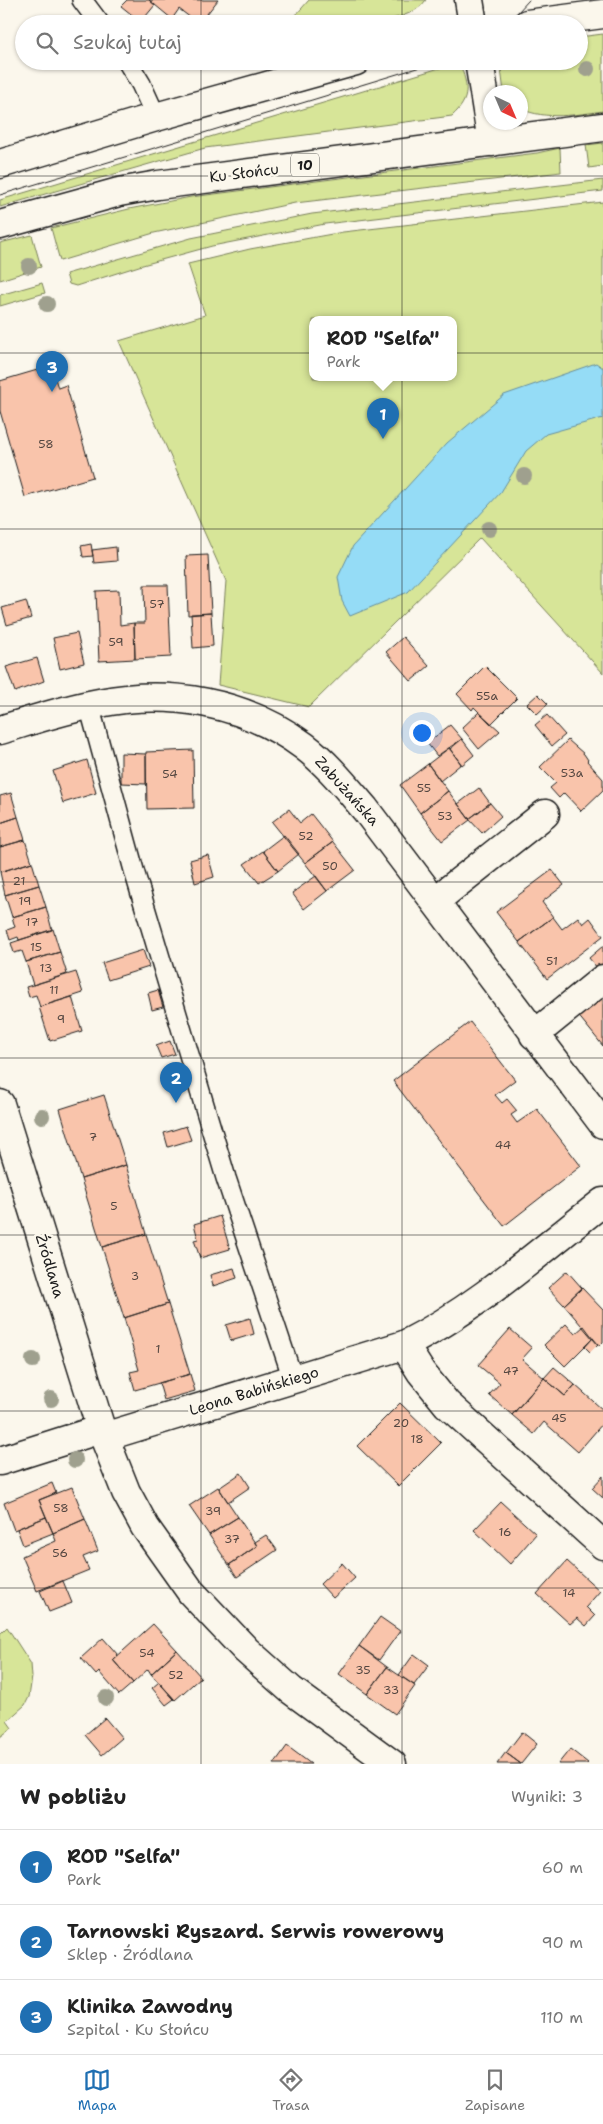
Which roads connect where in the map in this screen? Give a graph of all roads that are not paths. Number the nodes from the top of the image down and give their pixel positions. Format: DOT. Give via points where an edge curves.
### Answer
graph roads {
  1 [pos="82,0"];
  2 [pos="468,0"];
  3 [pos="603,14"];
  4 [pos="93,15"];
  5 [pos="471,15"];
  6 [pos="588,16"];
  7 [pos="132,70"];
  8 [pos="324,70"];
  9 [pos="480,70"];
  10 [pos="156,117"];
  11 [pos="603,127"];
  12 [pos="492,142"];
  13 [pos="0,164"];
  14 [pos="0,225"];
  15 [pos="89,705"];
  16 [pos="0,730"];
  17 [pos="545,814"];
  18 [pos="436,901"];
  19 [pos="603,979"];
  20 [pos="534,1034"];
  21 [pos="0,1104"];
  22 [pos="603,1124"];
  23 [pos="9,1169"];
  24 [pos="603,1202"];
  25 [pos="404,1345"];
  26 [pos="293,1380"];
  27 [pos="102,1433"];
  28 [pos="0,1461"];
  29 [pos="603,1545"];
  30 [pos="392,1764"];
  1 -- 4 [label="lane"];
  2 -- 5 [label="street"];
  3 -- 6 [label="street"];
  7 -- 10 [label="lane"];
  8 -- 10 [label="street"];
  9 -- 12 [label="street"];
  10 -- 13 [label="street"];
  11 -- 12 [label="street, Ku Słońcu / 10"];
  12 -- 14 [label="street, Ku Słońcu / 10" via="158,185 119,192"];
  15 -- 16 [label="street, Zabużańska"];
  15 -- 18 [label="street, Zabużańska" via="148,697 199,700 245,714 280,730 334,772"];
  15 -- 26 [label="lane" via="226,1178"];
  17 -- 18 [label="street"];
  18 -- 20 [label="street, Zabużańska"];
  19 -- 20 [label="street"];
  20 -- 22 [label="street, Zabużańska"];
  21 -- 23 [label="street, Źródlana"];
  23 -- 27 [label="street, Źródlana"];
  24 -- 25 [label="street, Leona Babińskiego" via="485,1294 429,1333"];
  25 -- 26 [label="street, Leona Babińskiego"];
  25 -- 29 [label="street" via="447,1404"];
  26 -- 27 [label="street, Leona Babińskiego"];
  27 -- 28 [label="street, Leona Babińskiego"];
  27 -- 30 [label="street, Źródlana" via="126,1492 146,1527 174,1570 204,1607 276,1678"];
}
